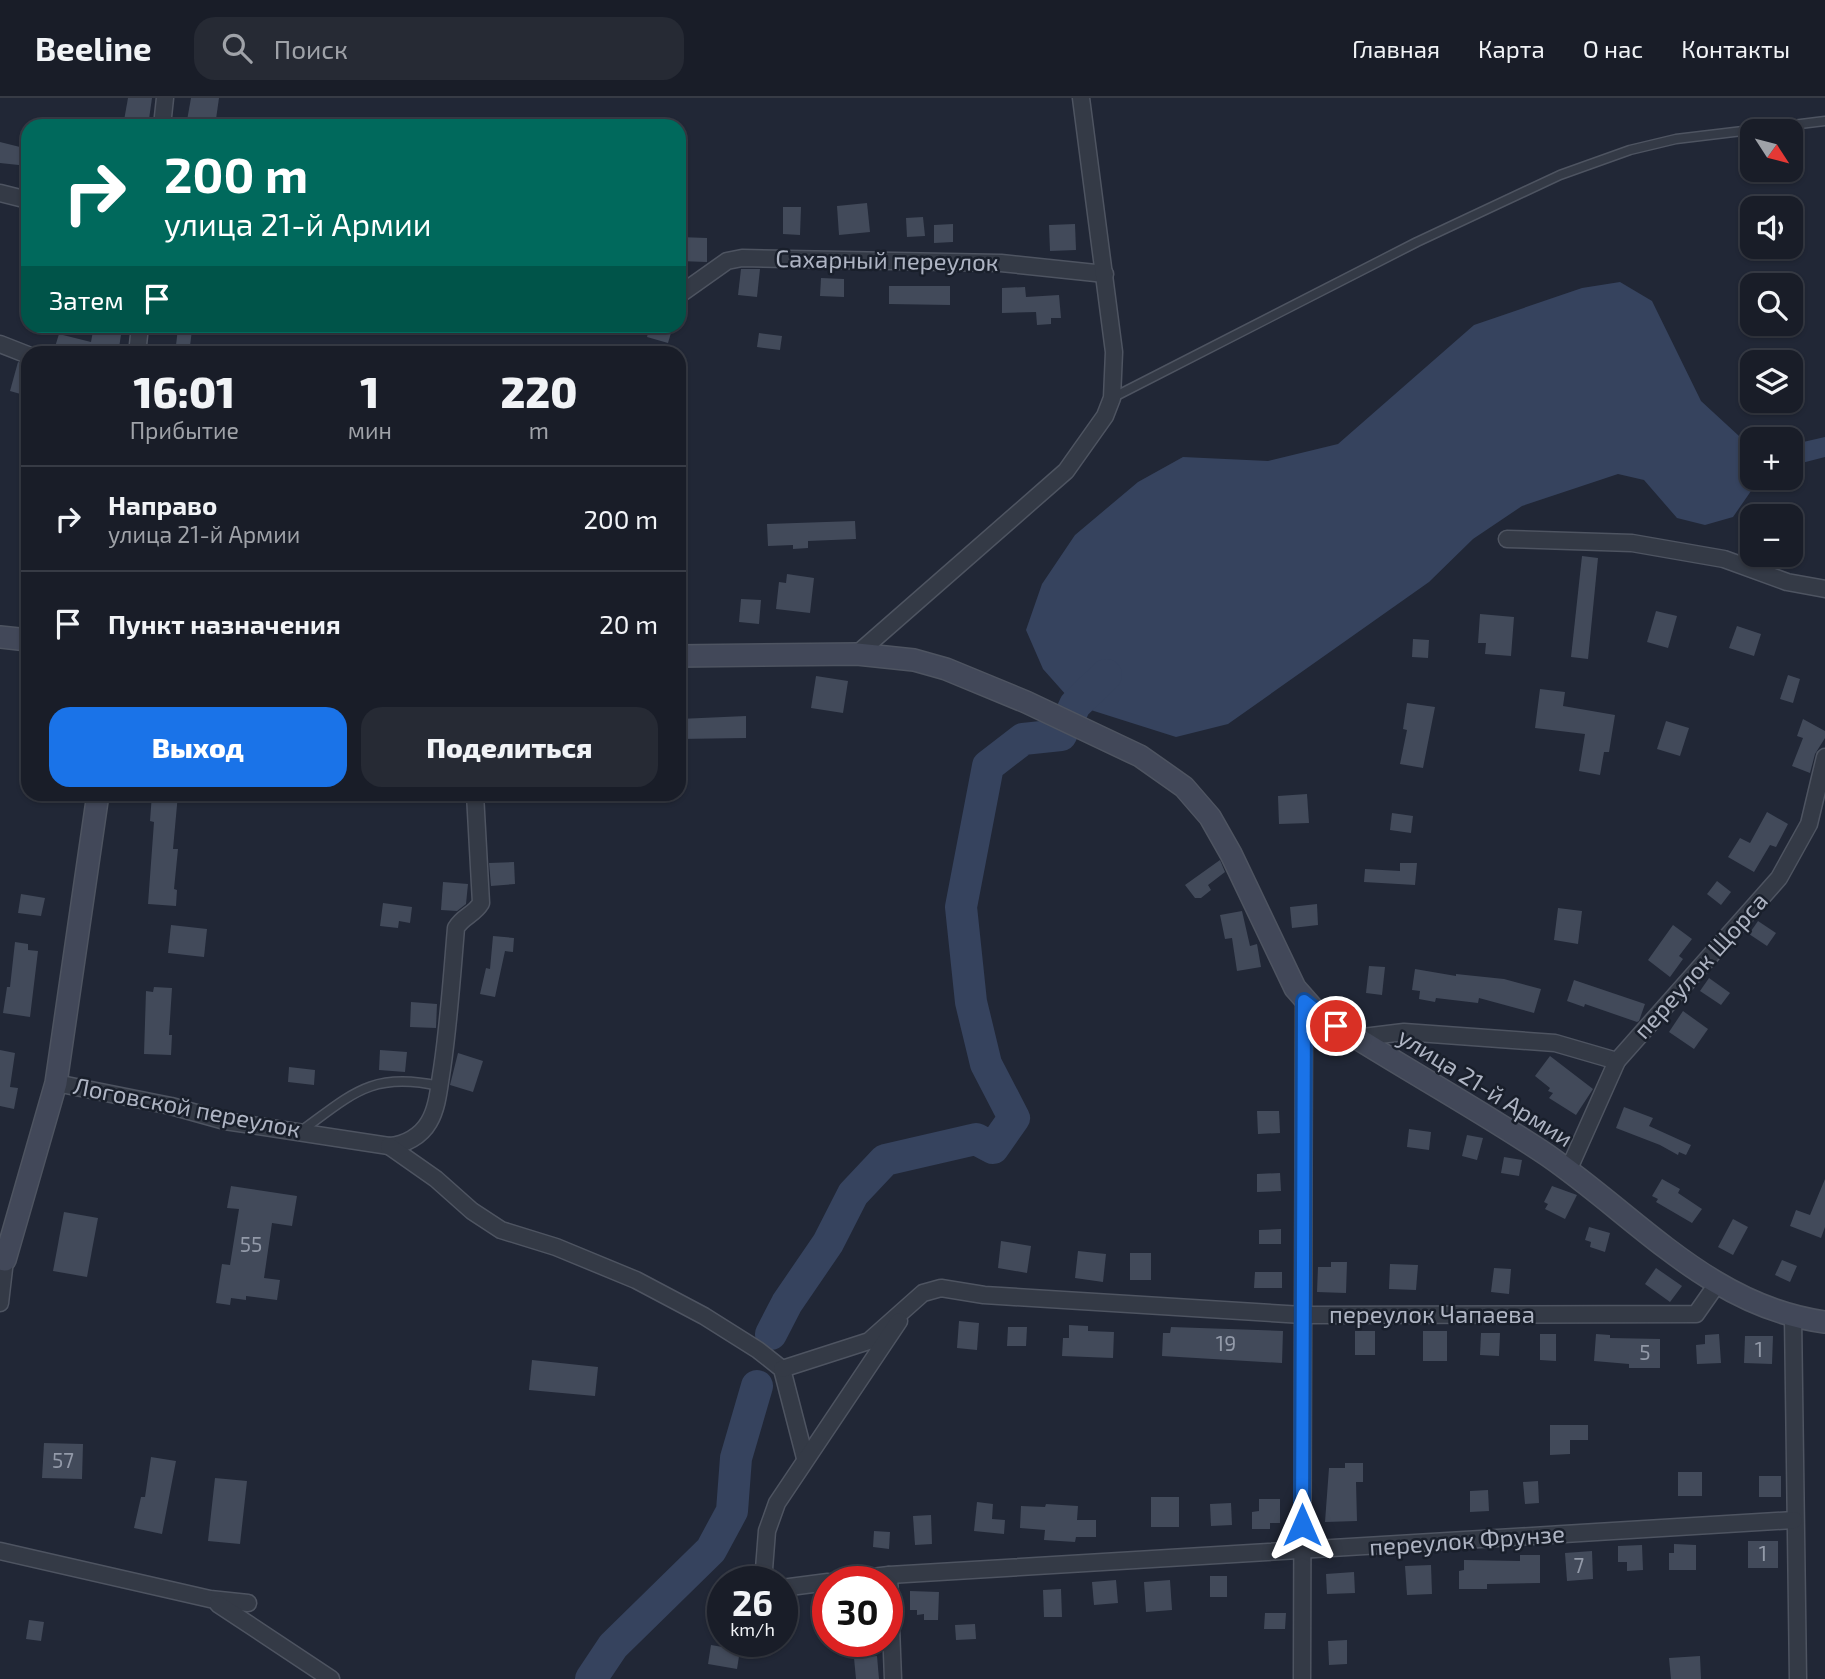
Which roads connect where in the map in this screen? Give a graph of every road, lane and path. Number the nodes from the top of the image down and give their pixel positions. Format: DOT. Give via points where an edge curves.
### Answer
graph roads {
  1 [pos="165,98"];
  2 [pos="1081,98"];
  3 [pos="163,119"];
  4 [pos="1825,121"];
  5 [pos="0,192"];
  6 [pos="21,198"];
  7 [pos="1105,274"];
  8 [pos="686,290"];
  9 [pos="0,344"];
  10 [pos="21,352"];
  11 [pos="1112,398"];
  12 [pos="1507,539"];
  13 [pos="1825,589"];
  14 [pos="0,637"];
  15 [pos="21,639"];
  16 [pos="857,654"];
  17 [pos="686,656"];
  18 [pos="1825,757"];
  19 [pos="97,801"];
  20 [pos="475,801"];
  21 [pos="1304,1001"];
  22 [pos="1355,1038"];
  23 [pos="1617,1061"];
  24 [pos="56,1083"];
  25 [pos="439,1087"];
  26 [pos="301,1131"];
  27 [pos="389,1146"];
  28 [pos="1568,1171"];
  29 [pos="2,1259"];
  30 [pos="1717,1284"];
  31 [pos="0,1303"];
  32 [pos="906,1310"];
  33 [pos="1303,1315"];
  34 [pos="1793,1316"];
  35 [pos="1823,1316"];
  36 [pos="782,1369"];
  37 [pos="805,1458"];
  38 [pos="1794,1520"];
  39 [pos="0,1551"];
  40 [pos="1302,1552"];
  41 [pos="764,1566"];
  42 [pos="903,1574"];
  43 [pos="210,1599"];
  44 [pos="248,1603"];
  45 [pos="892,1657"];
  46 [pos="331,1679"];
  47 [pos="893,1679"];
  48 [pos="1301,1679"];
  49 [pos="1798,1679"];
  1 -- 3 [label="street"];
  2 -- 7 [label="street"];
  4 -- 11 [label="lane" via="1676,139 1560,175 1417,242"];
  5 -- 6 [label="street"];
  7 -- 8 [label="street, Сахарный переулок" via="1001,263 743,258 727,261"];
  7 -- 11 [label="street" via="1114,352"];
  9 -- 10 [label="street"];
  11 -- 16 [label="street" via="1094,435 1066,471"];
  12 -- 13 [label="street" via="1632,543 1724,559 1787,582"];
  14 -- 15 [label="main road"];
  16 -- 17 [label="main road, улица 21-й Армии"];
  16 -- 21 [label="main road, улица 21-й Армии" via="930,663 1026,702 1103,736 1184,787 1210,817"];
  18 -- 23 [label="street, переулок Щорса" via="1809,824 1779,878"];
  19 -- 24 [label="main road"];
  20 -- 25 [label="street" via="481,903 456,928"];
  21 -- 22 [label="main road, улица 21-й Армии"];
  21 -- 33 [label="street"];
  22 -- 23 [label="street" via="1404,1032 1555,1043"];
  22 -- 28 [label="main road, улица 21-й Армии"];
  23 -- 28 [label="street, переулок Щорса"];
  24 -- 26 [label="street, Логовской переулок" via="225,1121"];
  24 -- 29 [label="main road"];
  25 -- 26 [label="lane" via="388,1081 365,1087"];
  25 -- 27 [label="street" via="430,1121 407,1141"];
  26 -- 27 [label="street, Логовской переулок"];
  27 -- 36 [label="street" via="501,1230 636,1280 704,1316"];
  28 -- 30 [label="main road, улица 21-й Армии"];
  29 -- 31 [label="street"];
  30 -- 33 [label="street, переулок Чапаева" via="1696,1314"];
  30 -- 34 [label="main road, улица 21-й Армии"];
  32 -- 33 [label="street, переулок Чапаева" via="923,1293 940,1288 984,1295"];
  32 -- 36 [label="street" via="869,1341"];
  32 -- 37 [label="street"];
  33 -- 40 [label="street"];
  34 -- 35 [label="main road, улица 21-й Армии"];
  34 -- 38 [label="street"];
  36 -- 37 [label="street"];
  37 -- 41 [label="street" via="771,1517"];
  38 -- 40 [label="street, переулок Фрунзе"];
  38 -- 49 [label="street"];
  39 -- 43 [label="street"];
  40 -- 42 [label="street, переулок Фрунзе"];
  40 -- 48 [label="street"];
  43 -- 44 [label="street"];
  43 -- 46 [label="street"];
  45 -- 47 [label="street"];
}
